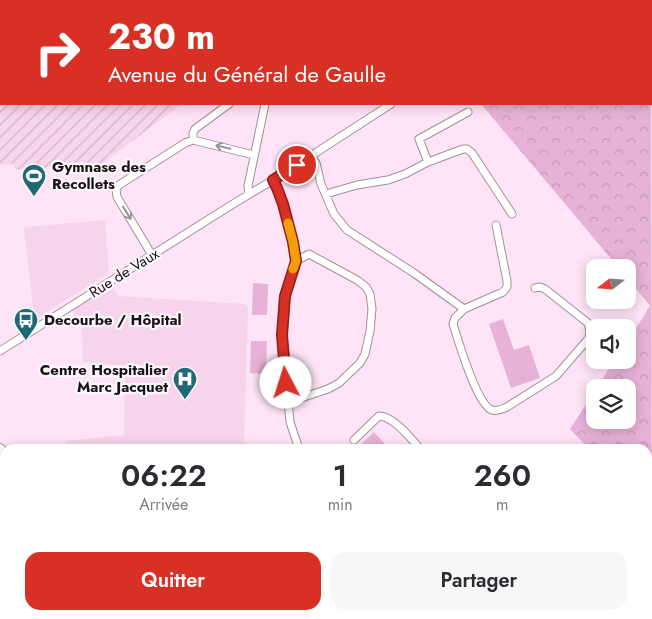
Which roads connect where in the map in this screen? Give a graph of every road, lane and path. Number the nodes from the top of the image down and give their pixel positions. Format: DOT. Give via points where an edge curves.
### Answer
graph roads {
  1 [pos="228,105"];
  2 [pos="265,105"];
  3 [pos="389,105"];
  4 [pos="468,112"];
  5 [pos="193,140"];
  6 [pos="254,155"];
  7 [pos="311,156"];
  8 [pos="428,162"];
  9 [pos="273,180"];
  10 [pos="249,194"];
  11 [pos="326,194"];
  12 [pos="512,214"];
  13 [pos="496,225"];
  14 [pos="152,255"];
  15 [pos="296,261"];
  16 [pos="535,288"];
  17 [pos="464,309"];
  18 [pos="0,351"];
  19 [pos="288,399"];
  20 [pos="354,440"];
  21 [pos="297,444"];
  22 [pos="415,444"];
  1 -- 5 [label="street" via="195,129"];
  2 -- 6 [label="street"];
  3 -- 7 [label="street, Rue de Vaux"];
  4 -- 8 [label="street" via="419,139"];
  6 -- 5 [label="street, one-way"];
  5 -- 14 [label="street, one-way" via="116,189 117,197"];
  6 -- 10 [label="street"];
  7 -- 9 [label="street, Rue de Vaux"];
  7 -- 11 [label="street"];
  8 -- 11 [label="street" via="388,180"];
  8 -- 12 [label="street" via="467,149"];
  9 -- 10 [label="street, Rue de Vaux"];
  9 -- 15 [label="street" via="283,204"];
  10 -- 14 [label="street, Rue de Vaux"];
  11 -- 17 [label="street" via="334,214 347,230"];
  13 -- 17 [label="street" via="507,287 503,292"];
  14 -- 18 [label="street, Rue de Vaux"];
  15 -- 19 [label="street" via="285,296 282,335"];
  15 -- 19 [label="street" via="309,254 357,280 370,294 372,309 365,354 360,363 328,389"];
  16 -- 17 [label="street" via="545,289 588,323 589,338 556,376 498,411 484,404 466,365 453,324"];
  19 -- 21 [label="street" via="290,422"];
  20 -- 22 [label="street" via="379,416 384,416"];
}
